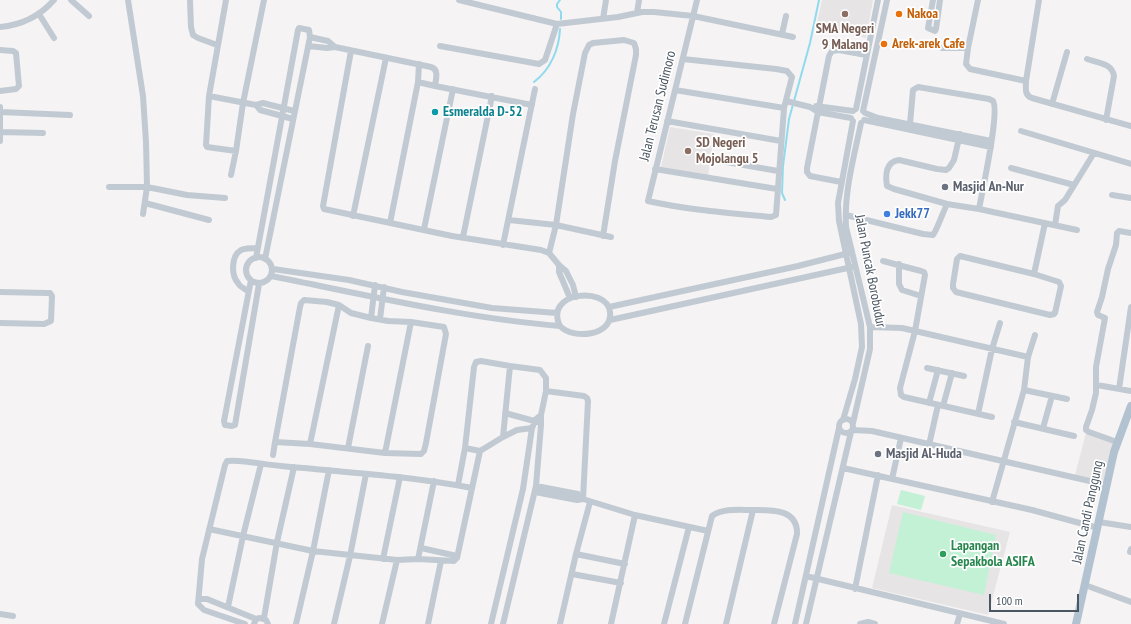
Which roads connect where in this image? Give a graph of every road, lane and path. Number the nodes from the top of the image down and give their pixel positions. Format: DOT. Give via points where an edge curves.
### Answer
graph roads {
  1 [pos="54,0"];
  2 [pos="71,0"];
  3 [pos="128,0"];
  4 [pos="190,0"];
  5 [pos="226,0"];
  6 [pos="256,0"];
  7 [pos="263,0"];
  8 [pos="459,0"];
  9 [pos="606,0"];
  10 [pos="639,0"];
  11 [pos="697,0"];
  12 [pos="878,0"];
  13 [pos="887,0"];
  14 [pos="933,0"];
  15 [pos="940,0"];
  16 [pos="978,0"];
  17 [pos="1039,0"];
  18 [pos="641,12"];
  19 [pos="40,14"];
  20 [pos="89,16"];
  21 [pos="693,16"];
  22 [pos="786,16"];
  23 [pos="603,19"];
  24 [pos="874,23"];
  25 [pos="557,24"];
  26 [pos="882,25"];
  27 [pos="0,27"];
  28 [pos="782,34"];
  29 [pos="310,37"];
  30 [pos="793,37"];
  31 [pos="54,38"];
  32 [pos="217,45"];
  33 [pos="308,46"];
  34 [pos="440,46"];
  35 [pos="335,48"];
  36 [pos="942,48"];
  37 [pos="968,48"];
  38 [pos="0,50"];
  39 [pos="351,51"];
  40 [pos="1067,52"];
  41 [pos="866,55"];
  42 [pos="386,58"];
  43 [pos="683,59"];
  44 [pos="1087,59"];
  45 [pos="419,64"];
  46 [pos="1026,81"];
  47 [pos="418,82"];
  48 [pos="435,86"];
  49 [pos="453,89"];
  50 [pos="535,89"];
  51 [pos="675,90"];
  52 [pos="0,91"];
  53 [pos="209,96"];
  54 [pos="492,96"];
  55 [pos="243,103"];
  56 [pos="786,104"];
  57 [pos="1052,104"];
  58 [pos="256,105"];
  59 [pos="532,105"];
  60 [pos="0,107"];
  61 [pos="283,107"];
  62 [pos="818,109"];
  63 [pos="294,111"];
  64 [pos="859,111"];
  65 [pos="0,112"];
  66 [pos="70,115"];
  67 [pos="281,117"];
  68 [pos="293,119"];
  69 [pos="852,119"];
  70 [pos="1106,120"];
  71 [pos="667,121"];
  72 [pos="863,122"];
  73 [pos="910,124"];
  74 [pos="1131,126"];
  75 [pos="1021,131"];
  76 [pos="0,132"];
  77 [pos="934,132"];
  78 [pos="43,133"];
  79 [pos="960,137"];
  80 [pos="0,141"];
  81 [pos="781,142"];
  82 [pos="991,144"];
  83 [pos="236,151"];
  84 [pos="1094,153"];
  85 [pos="715,160"];
  86 [pos="1131,164"];
  87 [pos="1012,168"];
  88 [pos="655,169"];
  89 [pos="778,171"];
  90 [pos="231,175"];
  91 [pos="841,182"];
  92 [pos="1074,185"];
  93 [pos="109,187"];
  94 [pos="147,188"];
  95 [pos="777,189"];
  96 [pos="1112,195"];
  97 [pos="225,198"];
  98 [pos="1131,198"];
  99 [pos="145,203"];
  100 [pos="947,204"];
  101 [pos="979,209"];
  102 [pos="143,214"];
  103 [pos="353,216"];
  104 [pos="846,216"];
  105 [pos="209,220"];
  106 [pos="508,220"];
  107 [pos="390,223"];
  108 [pos="1044,223"];
  109 [pos="556,225"];
  110 [pos="1055,225"];
  111 [pos="424,229"];
  112 [pos="1077,230"];
  113 [pos="1131,234"];
  114 [pos="603,236"];
  115 [pos="463,237"];
  116 [pos="611,237"];
  117 [pos="503,245"];
  118 [pos="257,248"];
  119 [pos="549,253"];
  120 [pos="849,253"];
  121 [pos="256,258"];
  122 [pos="265,259"];
  123 [pos="883,261"];
  124 [pos="899,264"];
  125 [pos="798,266"];
  126 [pos="852,267"];
  127 [pos="273,269"];
  128 [pos="1034,274"];
  129 [pos="271,276"];
  130 [pos="800,277"];
  131 [pos="251,280"];
  132 [pos="259,284"];
  133 [pos="376,285"];
  134 [pos="384,287"];
  135 [pos="248,291"];
  136 [pos="0,292"];
  137 [pos="921,296"];
  138 [pos="374,297"];
  139 [pos="573,297"];
  140 [pos="383,299"];
  141 [pos="339,305"];
  142 [pos="609,307"];
  143 [pos="1131,307"];
  144 [pos="557,313"];
  145 [pos="371,318"];
  146 [pos="380,319"];
  147 [pos="610,320"];
  148 [pos="411,322"];
  149 [pos="0,323"];
  150 [pos="1000,323"];
  151 [pos="560,326"];
  152 [pos="870,327"];
  153 [pos="915,331"];
  154 [pos="1035,335"];
  155 [pos="368,346"];
  156 [pos="992,349"];
  157 [pos="1028,357"];
  158 [pos="510,366"];
  159 [pos="927,368"];
  160 [pos="938,370"];
  161 [pos="952,373"];
  162 [pos="964,376"];
  163 [pos="856,379"];
  164 [pos="863,381"];
  165 [pos="1097,385"];
  166 [pos="1119,389"];
  167 [pos="1024,390"];
  168 [pos="546,391"];
  169 [pos="1131,392"];
  170 [pos="1052,396"];
  171 [pos="1067,399"];
  172 [pos="929,403"];
  173 [pos="941,405"];
  174 [pos="1131,406"];
  175 [pos="505,412"];
  176 [pos="978,414"];
  177 [pos="992,417"];
  178 [pos="843,420"];
  179 [pos="1014,422"];
  180 [pos="536,424"];
  181 [pos="853,427"];
  182 [pos="839,428"];
  183 [pos="1043,428"];
  184 [pos="1074,436"];
  185 [pos="503,437"];
  186 [pos="901,438"];
  187 [pos="275,442"];
  188 [pos="1117,442"];
  189 [pos="310,444"];
  190 [pos="929,445"];
  191 [pos="348,448"];
  192 [pos="465,448"];
  193 [pos="480,452"];
  194 [pos="385,453"];
  195 [pos="273,455"];
  196 [pos="1004,462"];
  197 [pos="261,464"];
  198 [pos="526,465"];
  199 [pos="294,467"];
  200 [pos="537,467"];
  201 [pos="843,468"];
  202 [pos="329,470"];
  203 [pos="366,474"];
  204 [pos="878,476"];
  205 [pos="400,477"];
  206 [pos="892,479"];
  207 [pos="434,481"];
  208 [pos="458,485"];
  209 [pos="1107,485"];
  210 [pos="472,488"];
  211 [pos="535,489"];
  212 [pos="583,499"];
  213 [pos="590,502"];
  214 [pos="992,502"];
  215 [pos="753,510"];
  216 [pos="635,516"];
  217 [pos="1099,525"];
  218 [pos="689,527"];
  219 [pos="1131,527"];
  220 [pos="209,529"];
  221 [pos="708,531"];
  222 [pos="243,536"];
  223 [pos="511,541"];
  224 [pos="277,542"];
  225 [pos="523,543"];
  226 [pos="421,548"];
  227 [pos="313,551"];
  228 [pos="576,554"];
  229 [pos="350,556"];
  230 [pos="457,556"];
  231 [pos="383,559"];
  232 [pos="418,559"];
  233 [pos="397,560"];
  234 [pos="441,561"];
  235 [pos="625,564"];
  236 [pos="809,565"];
  237 [pos="818,568"];
  238 [pos="572,574"];
  239 [pos="806,576"];
  240 [pos="816,579"];
  241 [pos="621,583"];
  242 [pos="1085,585"];
  243 [pos="855,589"];
  244 [pos="199,599"];
  245 [pos="1131,602"];
  246 [pos="228,607"];
  247 [pos="0,614"];
  248 [pos="960,614"];
  249 [pos="13,616"];
  250 [pos="255,622"];
  251 [pos="269,622"];
  252 [pos="988,622"];
  253 [pos="245,624"];
  254 [pos="296,624"];
  255 [pos="334,624"];
  256 [pos="382,624"];
  257 [pos="428,624"];
  258 [pos="491,624"];
  259 [pos="503,624"];
  260 [pos="560,624"];
  261 [pos="611,624"];
  262 [pos="664,624"];
  263 [pos="685,624"];
  264 [pos="726,624"];
  265 [pos="774,624"];
  266 [pos="795,624"];
  267 [pos="806,624"];
  268 [pos="860,624"];
  269 [pos="875,624"];
  270 [pos="957,624"];
  271 [pos="1004,624"];
  272 [pos="1076,624"];
  1 -- 19 [label="street"];
  2 -- 20 [label="street"];
  3 -- 94 [label="street" via="143,89"];
  4 -- 32 [label="street" via="193,35"];
  5 -- 32 [label="street"];
  6 -- 7 [label="street"];
  7 -- 55 [label="street"];
  8 -- 25 [label="street"];
  9 -- 23 [label="street"];
  10 -- 18 [label="street"];
  11 -- 21 [label="street, Jalan Terusan Sudimoro"];
  12 -- 24 [label="street"];
  13 -- 26 [label="street"];
  14 -- 15 [label="street" via="928,28 935,31"];
  16 -- 37 [label="street"];
  17 -- 46 [label="street"];
  18 -- 21 [label="street"];
  18 -- 23 [label="street"];
  19 -- 27 [label="street" via="27,21"];
  19 -- 31 [label="street"];
  21 -- 28 [label="street"];
  21 -- 43 [label="street, Jalan Terusan Sudimoro"];
  22 -- 28 [label="street"];
  23 -- 25 [label="street"];
  24 -- 26 [label="street"];
  24 -- 41 [label="street"];
  25 -- 34 [label="street" via="545,60 539,64"];
  26 -- 64 [label="street"];
  28 -- 30 [label="street"];
  29 -- 33 [label="street"];
  29 -- 35 [label="street" via="328,41"];
  29 -- 61 [label="street" via="309,30 298,29"];
  32 -- 53 [label="street"];
  33 -- 35 [label="street"];
  33 -- 63 [label="street"];
  35 -- 39 [label="street"];
  36 -- 37 [label="street"];
  37 -- 46 [label="street" via="968,67"];
  38 -- 52 [label="street" via="16,53 19,86 16,90"];
  39 -- 42 [label="street"];
  39 -- 103 [label="street" via="323,206 326,210"];
  40 -- 57 [label="street"];
  41 -- 62 [label="street" via="832,51"];
  41 -- 64 [label="street"];
  42 -- 45 [label="street"];
  42 -- 103 [label="street"];
  43 -- 51 [label="street, Jalan Terusan Sudimoro"];
  43 -- 56 [label="street" via="788,71 792,77"];
  44 -- 70 [label="street" via="1107,65 1114,76"];
  45 -- 47 [label="street"];
  45 -- 48 [label="street" via="434,68"];
  46 -- 57 [label="street" via="1028,95"];
  47 -- 48 [label="street"];
  47 -- 107 [label="street"];
  48 -- 49 [label="street"];
  49 -- 54 [label="street"];
  49 -- 111 [label="street"];
  50 -- 59 [label="street"];
  51 -- 56 [label="street"];
  51 -- 71 [label="street, Jalan Terusan Sudimoro"];
  53 -- 55 [label="street"];
  53 -- 83 [label="street" via="206,147"];
  54 -- 59 [label="street"];
  54 -- 115 [label="street"];
  55 -- 58 [label="street"];
  55 -- 83 [label="street"];
  56 -- 62 [label="street"];
  56 -- 81 [label="street"];
  57 -- 70 [label="street"];
  58 -- 61 [label="street" via="263,103"];
  58 -- 67 [label="street" via="260,110"];
  59 -- 106 [label="street"];
  60 -- 65 [label="street"];
  61 -- 63 [label="street"];
  61 -- 67 [label="street"];
  62 -- 64 [label="street"];
  62 -- 69 [label="street"];
  62 -- 91 [label="street" via="807,172 813,177"];
  63 -- 68 [label="street"];
  64 -- 69 [label="street, Jalan Puncak Borobudur"];
  64 -- 72 [label="street, Jalan Puncak Borobudur"];
  64 -- 73 [label="street" via="878,118"];
  65 -- 66 [label="street"];
  65 -- 76 [label="street"];
  67 -- 68 [label="street"];
  67 -- 118 [label="street"];
  68 -- 122 [label="street"];
  69 -- 72 [label="street" via="857,123"];
  69 -- 91 [label="street, Jalan Puncak Borobudur"];
  70 -- 74 [label="street"];
  71 -- 81 [label="street"];
  71 -- 88 [label="street, Jalan Terusan Sudimoro"];
  72 -- 77 [label="street"];
  72 -- 104 [label="street, Jalan Puncak Borobudur" via="847,190"];
  73 -- 77 [label="street"];
  73 -- 82 [label="street" via="913,90 917,87 989,99 995,108"];
  75 -- 84 [label="street"];
  76 -- 78 [label="street"];
  76 -- 80 [label="street"];
  77 -- 79 [label="street"];
  79 -- 82 [label="street"];
  79 -- 100 [label="street" via="954,160 946,170 899,160 890,163 888,168 887,186"];
  81 -- 89 [label="street"];
  82 -- 101 [label="street"];
  83 -- 90 [label="street"];
  84 -- 86 [label="street"];
  84 -- 92 [label="street"];
  85 -- 89 [label="street"];
  87 -- 92 [label="street"];
  88 -- 95 [label="street"];
  88 -- 95 [label="street, Jalan Terusan Sudimoro" via="648,201 670,206 774,217 777,213"];
  89 -- 95 [label="street"];
  91 -- 120 [label="street, Jalan Puncak Borobudur" via="839,221"];
  92 -- 110 [label="street" via="1058,206"];
  93 -- 94 [label="street"];
  94 -- 97 [label="street"];
  94 -- 99 [label="street"];
  96 -- 98 [label="street"];
  99 -- 102 [label="street"];
  99 -- 105 [label="street"];
  100 -- 101 [label="street"];
  100 -- 104 [label="street" via="933,235"];
  101 -- 108 [label="street"];
  103 -- 107 [label="street"];
  104 -- 120 [label="street, Jalan Puncak Borobudur"];
  106 -- 109 [label="street"];
  106 -- 117 [label="street"];
  107 -- 111 [label="street"];
  108 -- 110 [label="street"];
  108 -- 128 [label="street"];
  109 -- 114 [label="street"];
  109 -- 114 [label="street" via="573,114 587,49 593,43 628,40 634,43 636,55"];
  109 -- 119 [label="street"];
  110 -- 112 [label="street"];
  111 -- 115 [label="street"];
  113 -- 165 [label="street" via="1119,231 1117,233 1116,245 1097,311 1098,315 1106,318 1096,367"];
  114 -- 116 [label="street"];
  115 -- 117 [label="street"];
  117 -- 119 [label="street"];
  118 -- 121 [label="street"];
  118 -- 135 [label="street" via="241,250 234,260 235,278 238,284"];
  119 -- 139 [label="street" via="566,271 573,285"];
  120 -- 125 [label="street"];
  120 -- 126 [label="street, Jalan Puncak Borobudur"];
  121 -- 122 [label="street"];
  121 -- 131 [label="street" via="246,269"];
  122 -- 127 [label="street"];
  123 -- 124 [label="street"];
  124 -- 137 [label="street" via="899,284 902,290"];
  124 -- 137 [label="street" via="924,272"];
  125 -- 130 [label="street"];
  125 -- 142 [label="street"];
  126 -- 130 [label="street"];
  126 -- 152 [label="street, Jalan Puncak Borobudur"];
  126 -- 163 [label="street, Jalan Puncak Borobudur" via="862,324 862,347"];
  127 -- 129 [label="street"];
  127 -- 133 [label="street"];
  128 -- 128 [label="street" via="960,256 957,259 952,284 956,292 1054,314 1061,284 1057,280"];
  129 -- 132 [label="street" via="266,282"];
  129 -- 138 [label="street"];
  130 -- 147 [label="street"];
  131 -- 132 [label="street"];
  131 -- 135 [label="street"];
  132 -- 135 [label="street" via="235,425 225,425"];
  133 -- 134 [label="street"];
  133 -- 138 [label="street"];
  134 -- 140 [label="street"];
  134 -- 144 [label="street" via="492,308"];
  136 -- 149 [label="street" via="50,293 52,296 51,321 44,324"];
  137 -- 153 [label="street"];
  138 -- 140 [label="street"];
  138 -- 145 [label="street"];
  139 -- 142 [label="street" via="593,296"];
  139 -- 144 [label="street" via="562,303"];
  140 -- 146 [label="street"];
  140 -- 151 [label="street" via="492,319"];
  141 -- 145 [label="street" via="351,313"];
  141 -- 187 [label="street" via="306,299 301,303"];
  141 -- 189 [label="street"];
  142 -- 147 [label="street"];
  143 -- 166 [label="street"];
  144 -- 151 [label="street"];
  145 -- 146 [label="street"];
  146 -- 148 [label="street"];
  147 -- 151 [label="street" via="603,328 580,335 571,334"];
  148 -- 194 [label="street"];
  148 -- 194 [label="street" via="442,326 446,331 426,443 421,454"];
  150 -- 156 [label="street"];
  152 -- 153 [label="street"];
  152 -- 164 [label="street, Jalan Puncak Borobudur" via="870,350"];
  153 -- 156 [label="street"];
  153 -- 172 [label="street" via="900,392 904,397"];
  154 -- 157 [label="street"];
  155 -- 191 [label="street"];
  156 -- 157 [label="street"];
  156 -- 176 [label="street"];
  157 -- 167 [label="street"];
  158 -- 168 [label="street" via="540,370 546,378"];
  158 -- 175 [label="street"];
  158 -- 192 [label="street" via="481,360 476,362"];
  159 -- 160 [label="street"];
  160 -- 161 [label="street"];
  160 -- 172 [label="street"];
  161 -- 162 [label="street"];
  161 -- 173 [label="street"];
  163 -- 164 [label="street"];
  163 -- 178 [label="street, Jalan Puncak Borobudur"];
  164 -- 181 [label="street, Jalan Puncak Borobudur"];
  165 -- 166 [label="street"];
  165 -- 188 [label="street" via="1086,429"];
  166 -- 169 [label="street"];
  167 -- 170 [label="street"];
  167 -- 179 [label="street"];
  168 -- 180 [label="street" via="541,415"];
  168 -- 212 [label="street" via="587,398"];
  170 -- 171 [label="street"];
  170 -- 183 [label="street"];
  172 -- 173 [label="street"];
  173 -- 176 [label="street"];
  173 -- 190 [label="street"];
  174 -- 188 [label="main road, Jalan Candi Panggung"];
  175 -- 180 [label="street"];
  175 -- 185 [label="street"];
  176 -- 177 [label="street"];
  178 -- 181 [label="street" via="847,419"];
  178 -- 182 [label="street, Jalan Puncak Borobudur"];
  179 -- 183 [label="street"];
  179 -- 196 [label="street"];
  180 -- 185 [label="street"];
  180 -- 198 [label="street"];
  180 -- 200 [label="street"];
  181 -- 182 [label="street" via="844,433"];
  181 -- 186 [label="street"];
  181 -- 201 [label="street, Jalan Puncak Borobudur"];
  182 -- 236 [label="street"];
  183 -- 184 [label="street"];
  185 -- 193 [label="street"];
  186 -- 190 [label="street"];
  186 -- 206 [label="street"];
  187 -- 189 [label="street"];
  187 -- 195 [label="street"];
  188 -- 209 [label="main road, Jalan Candi Panggung"];
  189 -- 191 [label="street"];
  190 -- 196 [label="street"];
  191 -- 194 [label="street"];
  192 -- 193 [label="street"];
  192 -- 208 [label="street"];
  193 -- 210 [label="street"];
  196 -- 209 [label="street"];
  196 -- 214 [label="street"];
  197 -- 199 [label="street"];
  197 -- 220 [label="street" via="235,460 226,462"];
  197 -- 222 [label="street"];
  198 -- 200 [label="street"];
  198 -- 223 [label="street"];
  199 -- 202 [label="street"];
  199 -- 224 [label="street"];
  200 -- 211 [label="street"];
  201 -- 204 [label="street"];
  201 -- 237 [label="street, Jalan Puncak Borobudur"];
  202 -- 203 [label="street"];
  202 -- 227 [label="street"];
  203 -- 205 [label="street"];
  203 -- 229 [label="street"];
  204 -- 206 [label="street"];
  204 -- 243 [label="street"];
  205 -- 207 [label="street"];
  205 -- 231 [label="street"];
  206 -- 214 [label="street"];
  207 -- 208 [label="street"];
  207 -- 226 [label="street"];
  208 -- 210 [label="street"];
  209 -- 217 [label="main road, Jalan Candi Panggung"];
  210 -- 230 [label="street"];
  211 -- 212 [label="street" via="577,500"];
  211 -- 225 [label="street"];
  212 -- 213 [label="street"];
  213 -- 216 [label="street"];
  213 -- 228 [label="street"];
  214 -- 217 [label="street"];
  215 -- 221 [label="street" via="736,510 714,515"];
  215 -- 264 [label="street"];
  215 -- 265 [label="street" via="783,513 797,528"];
  216 -- 218 [label="street"];
  216 -- 235 [label="street"];
  217 -- 219 [label="street"];
  217 -- 242 [label="main road, Jalan Candi Panggung"];
  218 -- 221 [label="street"];
  218 -- 262 [label="street"];
  220 -- 222 [label="street"];
  220 -- 244 [label="street" via="202,559"];
  221 -- 263 [label="street"];
  222 -- 224 [label="street"];
  222 -- 246 [label="street"];
  223 -- 225 [label="street"];
  223 -- 258 [label="street"];
  224 -- 227 [label="street"];
  224 -- 251 [label="street"];
  225 -- 259 [label="street"];
  226 -- 230 [label="street"];
  226 -- 232 [label="street"];
  227 -- 229 [label="street"];
  227 -- 254 [label="street"];
  228 -- 235 [label="street"];
  228 -- 238 [label="street"];
  229 -- 231 [label="street"];
  229 -- 255 [label="street"];
  230 -- 234 [label="street" via="454,561"];
  231 -- 233 [label="street"];
  232 -- 233 [label="street"];
  232 -- 234 [label="street"];
  233 -- 256 [label="street"];
  234 -- 257 [label="street"];
  235 -- 241 [label="street"];
  236 -- 237 [label="street"];
  236 -- 239 [label="street"];
  237 -- 240 [label="street, Jalan Puncak Borobudur"];
  238 -- 241 [label="street"];
  238 -- 260 [label="street"];
  239 -- 240 [label="street"];
  239 -- 266 [label="street"];
  240 -- 243 [label="street"];
  240 -- 267 [label="street, Jalan Puncak Borobudur"];
  241 -- 261 [label="street"];
  242 -- 245 [label="street"];
  242 -- 272 [label="main road, Jalan Candi Panggung"];
  243 -- 248 [label="street"];
  244 -- 246 [label="street" via="207,599"];
  244 -- 253 [label="street" via="198,604 204,610"];
  246 -- 250 [label="street"];
  247 -- 249 [label="street"];
  248 -- 252 [label="street"];
  248 -- 270 [label="street"];
  250 -- 251 [label="street" via="260,618"];
  252 -- 271 [label="street"];
  268 -- 269 [label="street"];
}
